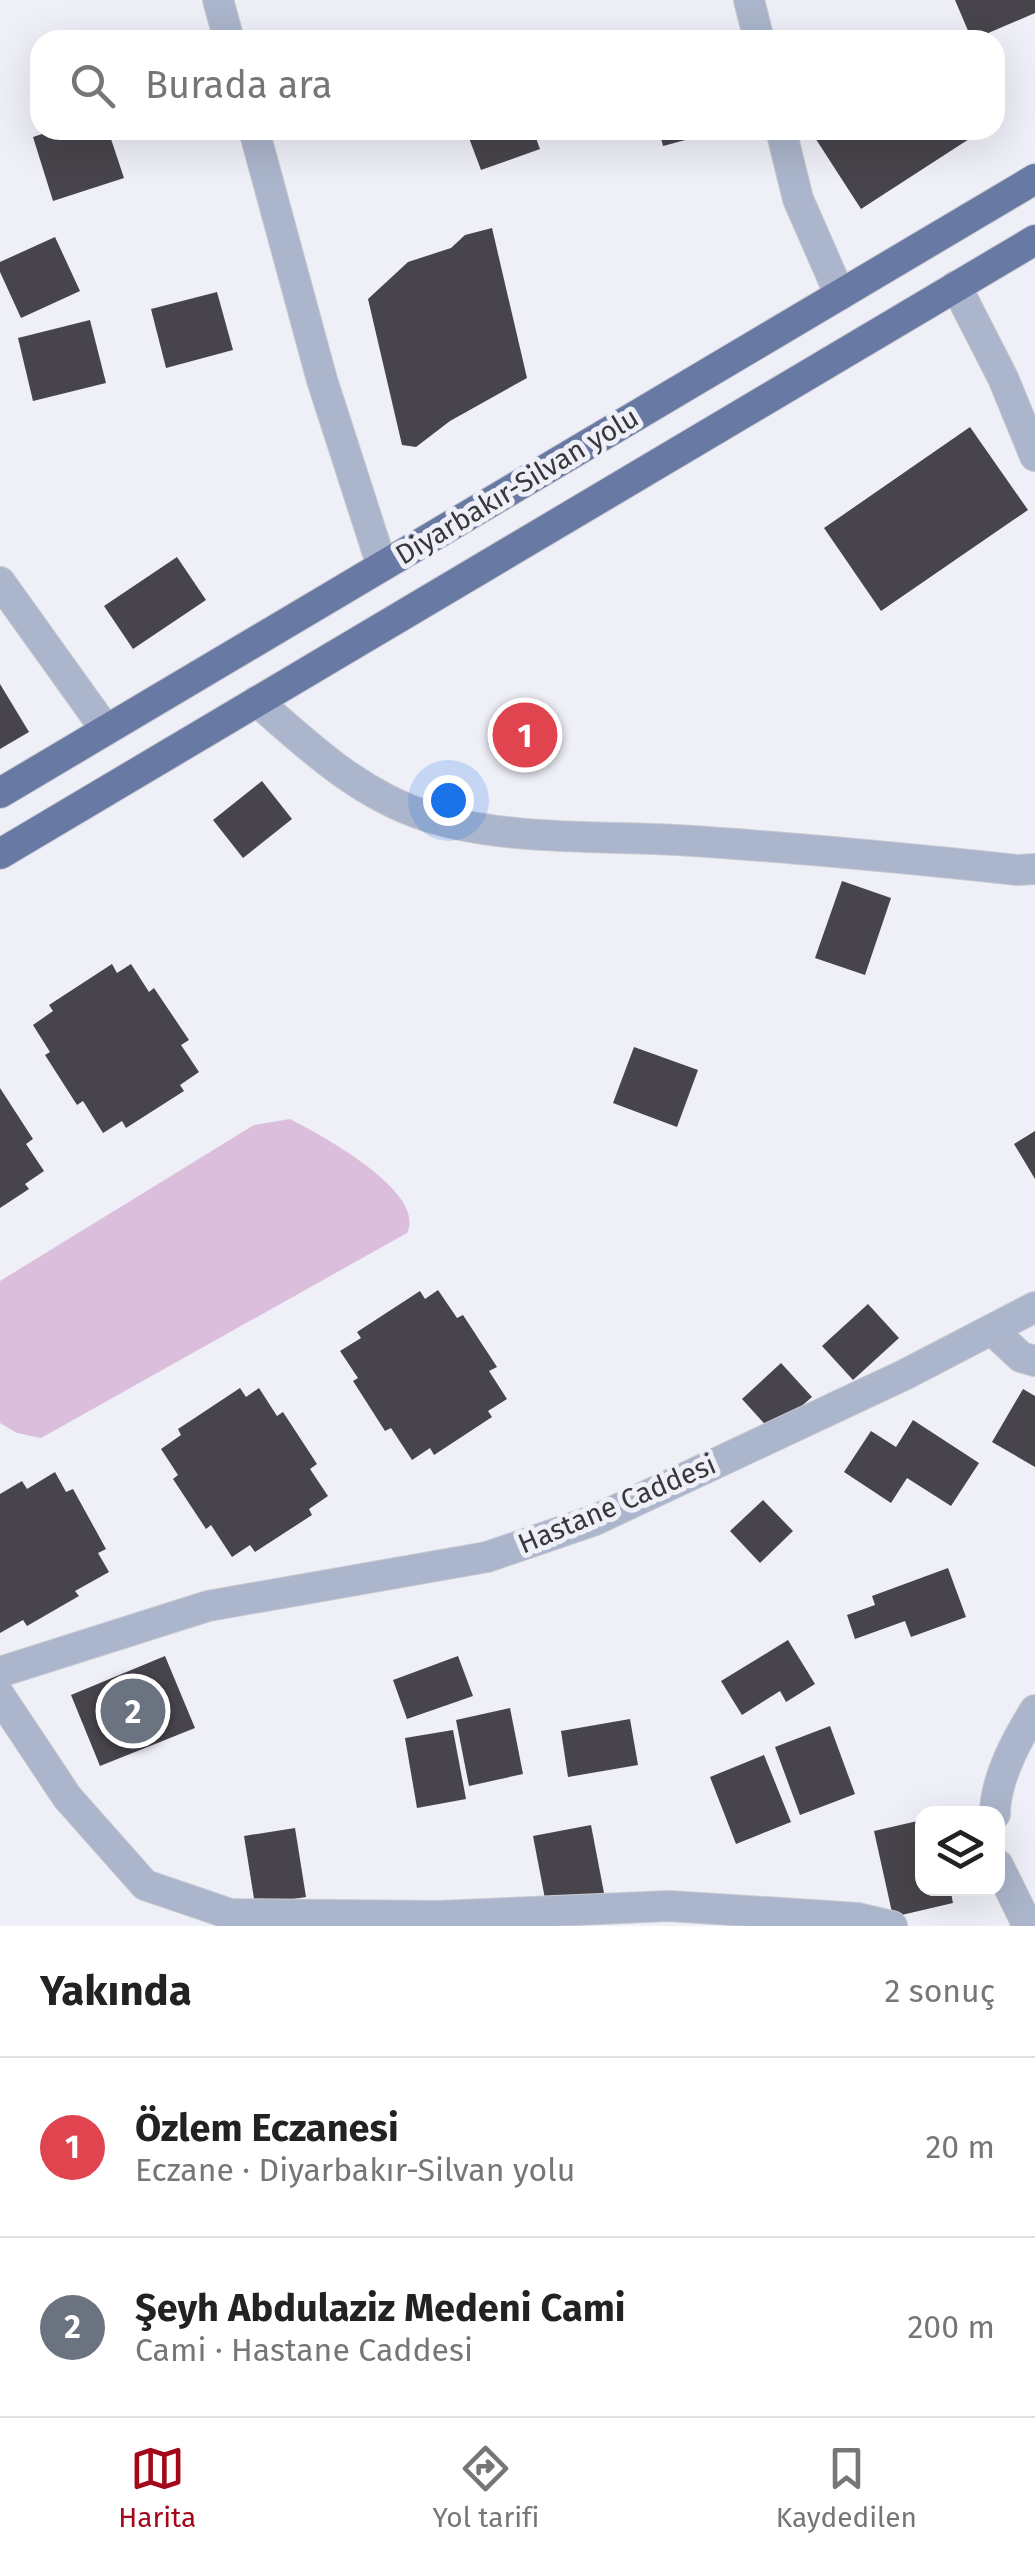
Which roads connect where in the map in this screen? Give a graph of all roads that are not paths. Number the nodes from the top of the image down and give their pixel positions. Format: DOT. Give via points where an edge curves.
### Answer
graph roads {
  1 [pos="218,0"];
  2 [pos="750,0"];
  3 [pos="226,30"];
  4 [pos="757,30"];
  5 [pos="257,140"];
  6 [pos="784,140"];
  7 [pos="1035,179"];
  8 [pos="1035,240"];
  9 [pos="956,286"];
  10 [pos="840,294"];
  11 [pos="1035,456"];
  12 [pos="382,566"];
  13 [pos="0,582"];
  14 [pos="257,702"];
  15 [pos="106,730"];
  16 [pos="0,793"];
  17 [pos="0,854"];
  18 [pos="1035,869"];
  19 [pos="1035,1307"];
  20 [pos="992,1330"];
  21 [pos="1035,1361"];
  22 [pos="0,1672"];
  23 [pos="0,1696"];
  24 [pos="1035,1710"];
  25 [pos="996,1806"];
  26 [pos="1005,1879"];
  27 [pos="892,1926"];
  28 [pos="1028,1926"];
  1 -- 3 [label="street"];
  2 -- 4 [label="street"];
  5 -- 12 [label="street" via="322,380"];
  6 -- 10 [label="street" via="798,199"];
  7 -- 10 [label="highway, Diyarbakır-Silvan yolu"];
  8 -- 9 [label="highway, Diyarbakır-Silvan yolu"];
  9 -- 11 [label="street"];
  9 -- 14 [label="highway, Diyarbakır-Silvan yolu"];
  10 -- 12 [label="highway, Diyarbakır-Silvan yolu"];
  12 -- 15 [label="highway, Diyarbakır-Silvan yolu"];
  13 -- 15 [label="street"];
  14 -- 17 [label="highway, Diyarbakır-Silvan yolu"];
  14 -- 18 [label="street" via="328,764 374,793 426,816 482,829 819,848"];
  15 -- 16 [label="highway, Diyarbakır-Silvan yolu"];
  19 -- 20 [label="street, Hastane Caddesi"];
  20 -- 21 [label="street"];
  20 -- 22 [label="street, Hastane Caddesi" via="595,1520 487,1558 208,1606"];
  23 -- 27 [label="street" via="67,1796 145,1884 230,1914 439,1916 670,1906"];
  24 -- 25 [label="street"];
  26 -- 28 [label="street"];
}
